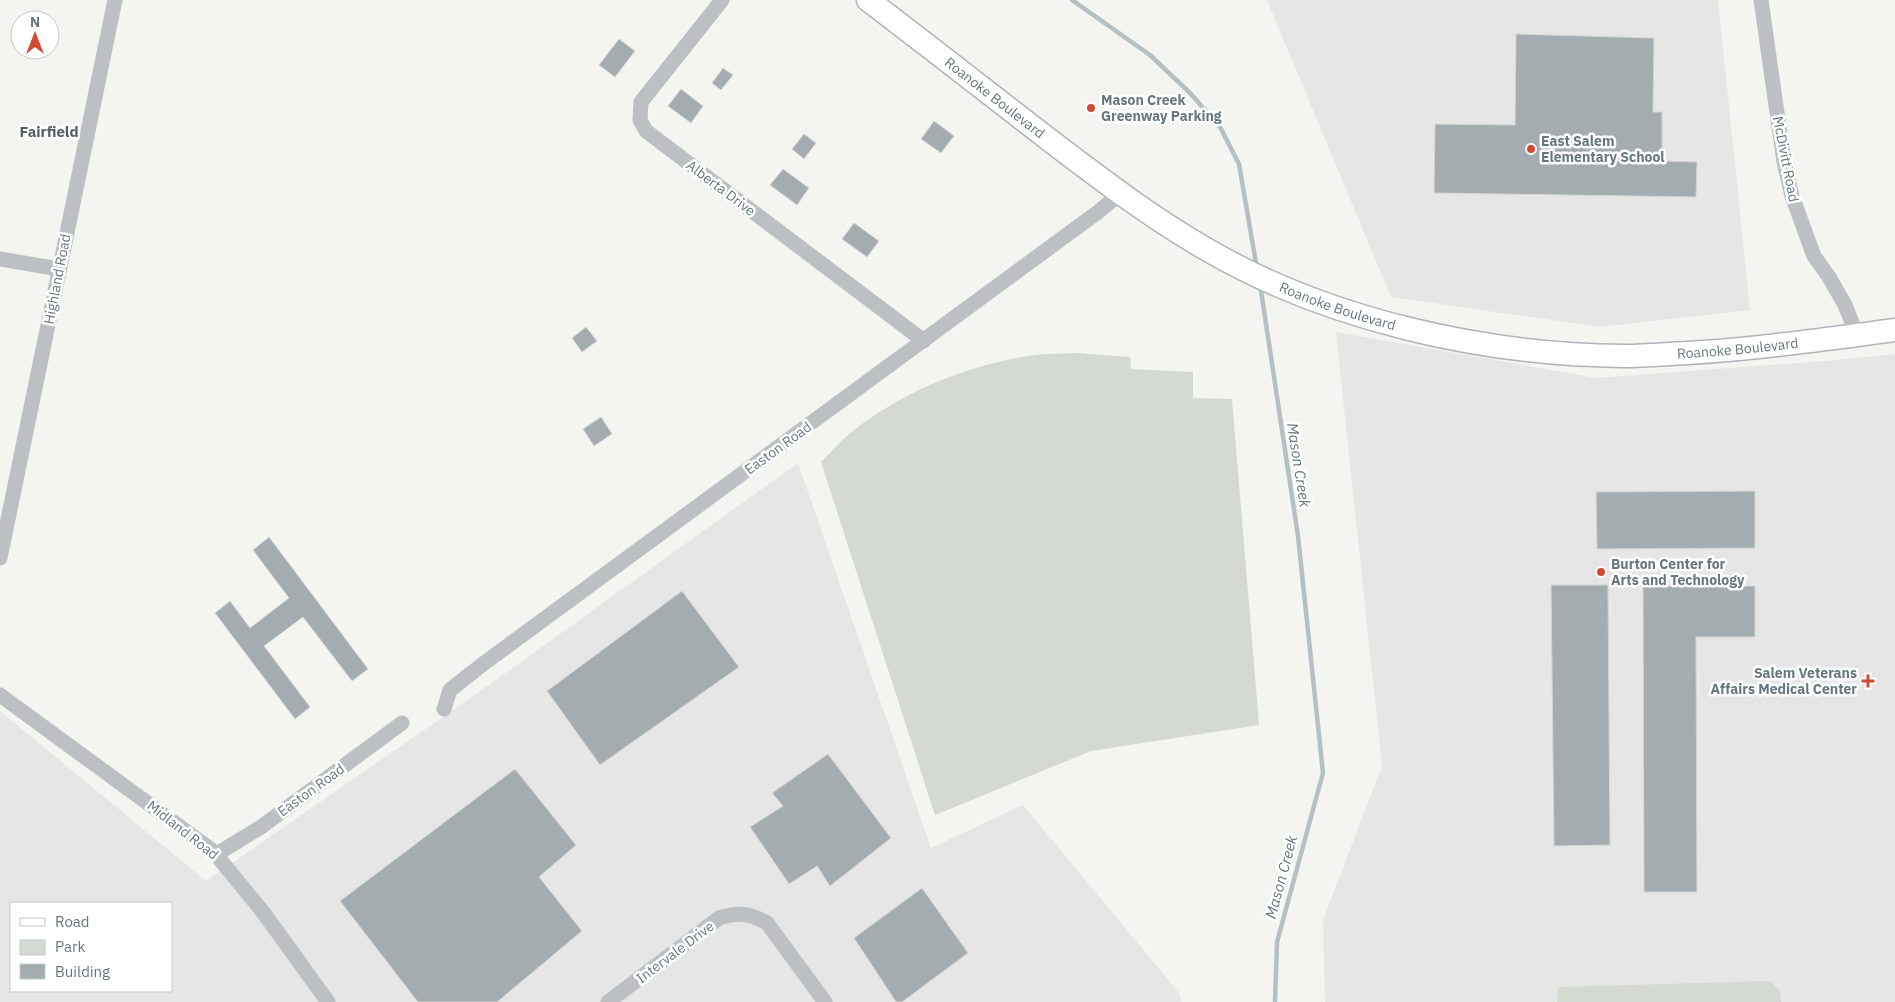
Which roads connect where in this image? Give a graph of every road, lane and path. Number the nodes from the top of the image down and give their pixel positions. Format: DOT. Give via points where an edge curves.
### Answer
graph roads {
  1 [pos="115,0"];
  2 [pos="722,0"];
  3 [pos="868,0"];
  4 [pos="1761,0"];
  5 [pos="1120,193"];
  6 [pos="0,259"];
  7 [pos="58,269"];
  8 [pos="1895,330"];
  9 [pos="1857,335"];
  10 [pos="924,341"];
  11 [pos="0,558"];
  12 [pos="0,694"];
  13 [pos="444,709"];
  14 [pos="402,723"];
  15 [pos="217,854"];
  16 [pos="328,1002"];
  17 [pos="608,1002"];
  18 [pos="825,1002"];
  1 -- 7 [label="street, Highland Road"];
  2 -- 10 [label="street, Alberta Drive" via="641,102 640,120 646,131"];
  3 -- 5 [label="main road, Roanoke Boulevard"];
  4 -- 9 [label="street, McDivitt Road" via="1784,162 1792,196 1814,256 1845,305"];
  5 -- 9 [label="main road, Roanoke Boulevard" via="1171,228 1251,273 1301,295 1356,314 1484,344 1625,356 1727,350"];
  5 -- 10 [label="street, Easton Road"];
  6 -- 7 [label="street"];
  7 -- 11 [label="street, Highland Road"];
  8 -- 9 [label="main road, Roanoke Boulevard"];
  10 -- 13 [label="street, Easton Road" via="476,670 450,690"];
  12 -- 15 [label="street, Midland Road"];
  14 -- 15 [label="street, Easton Road" via="261,827"];
  15 -- 16 [label="street, Midland Road"];
  17 -- 18 [label="street, Intervale Drive" via="720,918 746,914 767,923"];
}
